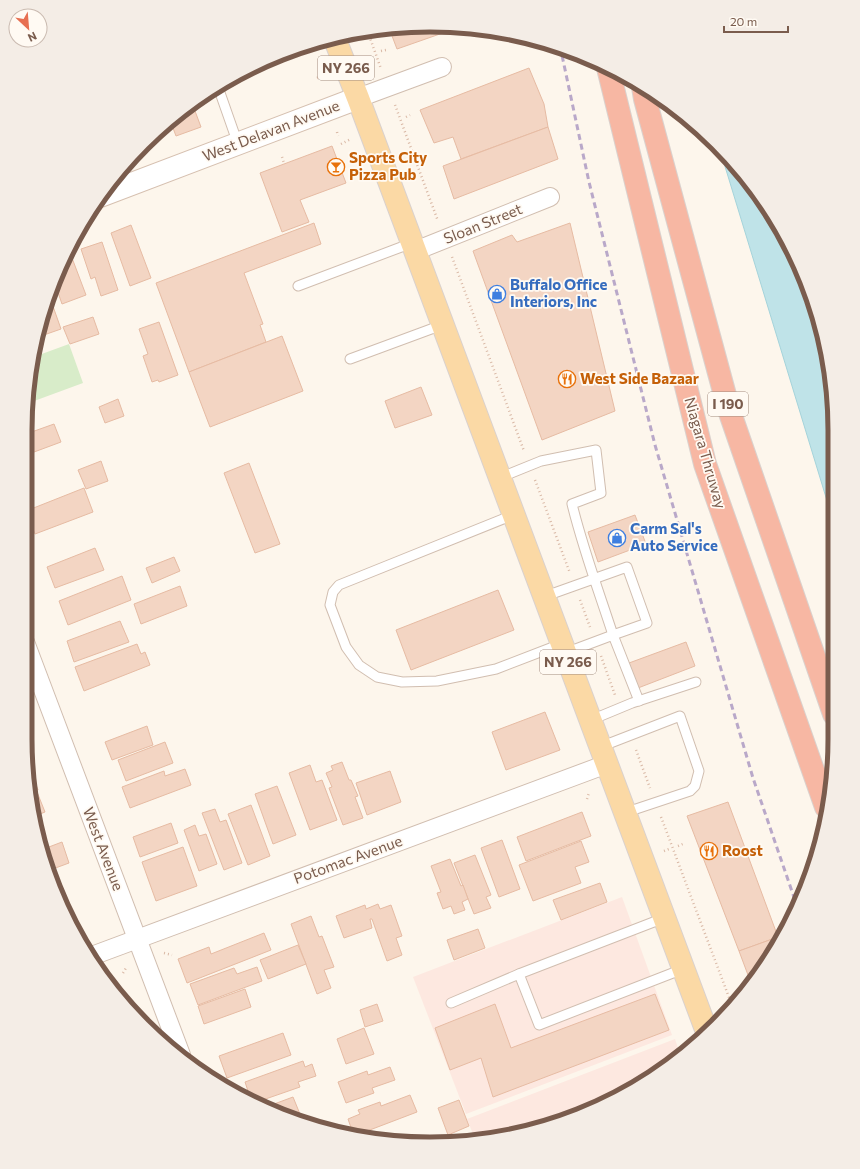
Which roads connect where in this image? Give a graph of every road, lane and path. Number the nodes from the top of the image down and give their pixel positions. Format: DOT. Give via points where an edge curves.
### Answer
graph roads {
  1 [pos="370,37"];
  2 [pos="337,44"];
  3 [pos="386,50"];
  4 [pos="381,52"];
  5 [pos="442,67"];
  6 [pos="382,69"];
  7 [pos="330,73"];
  8 [pos="610,75"];
  9 [pos="317,78"];
  10 [pos="220,92"];
  11 [pos="644,95"];
  12 [pos="358,98"];
  13 [pos="396,108"];
  14 [pos="410,115"];
  15 [pos="406,117"];
  16 [pos="337,132"];
  17 [pos="338,136"];
  18 [pos="352,139"];
  19 [pos="238,144"];
  20 [pos="341,144"];
  21 [pos="282,157"];
  22 [pos="284,163"];
  23 [pos="111,192"];
  24 [pos="550,197"];
  25 [pos="445,239"];
  26 [pos="413,247"];
  27 [pos="298,286"];
  28 [pos="442,325"];
  29 [pos="350,359"];
  30 [pos="530,465"];
  31 [pos="499,478"];
  32 [pos="513,515"];
  33 [pos="595,578"];
  34 [pos="574,585"];
  35 [pos="543,596"];
  36 [pos="613,635"];
  37 [pos="595,642"];
  38 [pos="563,649"];
  39 [pos="32,660"];
  40 [pos="696,682"];
  41 [pos="828,696"];
  42 [pos="639,701"];
  43 [pos="620,709"];
  44 [pos="589,720"];
  45 [pos="631,736"];
  46 [pos="603,756"];
  47 [pos="589,793"];
  48 [pos="587,799"];
  49 [pos="823,800"];
  50 [pos="656,802"];
  51 [pos="624,813"];
  52 [pos="684,843"];
  53 [pos="678,846"];
  54 [pos="669,849"];
  55 [pos="664,851"];
  56 [pos="664,918"];
  57 [pos="137,938"];
  58 [pos="162,953"];
  59 [pos="95,954"];
  60 [pos="172,955"];
  61 [pos="127,965"];
  62 [pos="683,969"];
  63 [pos="123,973"];
  64 [pos="519,974"];
  65 [pos="730,1000"];
  66 [pos="451,1003"];
  67 [pos="704,1027"];
  68 [pos="178,1046"];
  1 -- 6 [label="path"];
  2 -- 12 [label="main road, NY 266"];
  3 -- 4 [label="path"];
  5 -- 12 [label="street, West Delavan Avenue"];
  7 -- 9 [label="path"];
  8 -- 49 [label="highway, Niagara Thruway / I 190" via="705,464"];
  10 -- 19 [label="lane"];
  11 -- 41 [label="highway, I 190" via="730,410"];
  12 -- 19 [label="street, West Delavan Avenue"];
  12 -- 26 [label="main road, NY 266"];
  13 -- 25 [label="path"];
  14 -- 15 [label="path"];
  16 -- 17 [label="path"];
  18 -- 20 [label="path"];
  19 -- 23 [label="street, West Delavan Avenue"];
  21 -- 22 [label="path"];
  24 -- 25 [label="street, Sloan Street"];
  25 -- 26 [label="street, Sloan Street"];
  25 -- 30 [label="path"];
  26 -- 27 [label="lane"];
  26 -- 28 [label="main road, NY 266"];
  28 -- 29 [label="lane"];
  28 -- 31 [label="main road, NY 266"];
  30 -- 31 [label="lane"];
  30 -- 33 [label="lane" via="596,450 601,493 572,504"];
  30 -- 34 [label="path"];
  31 -- 32 [label="main road, NY 266"];
  32 -- 35 [label="main road, NY 266"];
  32 -- 38 [label="lane" via="339,585 333,592 330,605 346,647 359,665 377,677 402,682 437,681 496,669"];
  33 -- 34 [label="lane"];
  33 -- 36 [label="lane"];
  33 -- 36 [label="lane" via="627,566 647,623"];
  34 -- 35 [label="lane"];
  34 -- 37 [label="path"];
  35 -- 38 [label="main road, NY 266"];
  36 -- 37 [label="lane"];
  36 -- 42 [label="lane"];
  37 -- 38 [label="lane"];
  37 -- 43 [label="path"];
  38 -- 44 [label="main road, NY 266"];
  39 -- 57 [label="street, West Avenue"];
  40 -- 42 [label="lane"];
  42 -- 43 [label="lane"];
  43 -- 44 [label="lane"];
  44 -- 46 [label="main road, NY 266"];
  45 -- 46 [label="lane"];
  45 -- 50 [label="path"];
  45 -- 50 [label="lane" via="680,716 700,771 695,786 690,791"];
  46 -- 51 [label="main road, NY 266"];
  46 -- 57 [label="street, Potomac Avenue"];
  47 -- 48 [label="path"];
  50 -- 51 [label="lane"];
  50 -- 65 [label="path"];
  51 -- 56 [label="main road, NY 266"];
  52 -- 53 [label="path"];
  54 -- 55 [label="path"];
  56 -- 62 [label="main road, NY 266"];
  56 -- 64 [label="lane"];
  57 -- 59 [label="street, Potomac Avenue"];
  57 -- 68 [label="street, West Avenue"];
  58 -- 60 [label="path"];
  61 -- 63 [label="path"];
  62 -- 64 [label="lane" via="539,1025"];
  62 -- 67 [label="main road, NY 266"];
  64 -- 66 [label="lane"];
}
